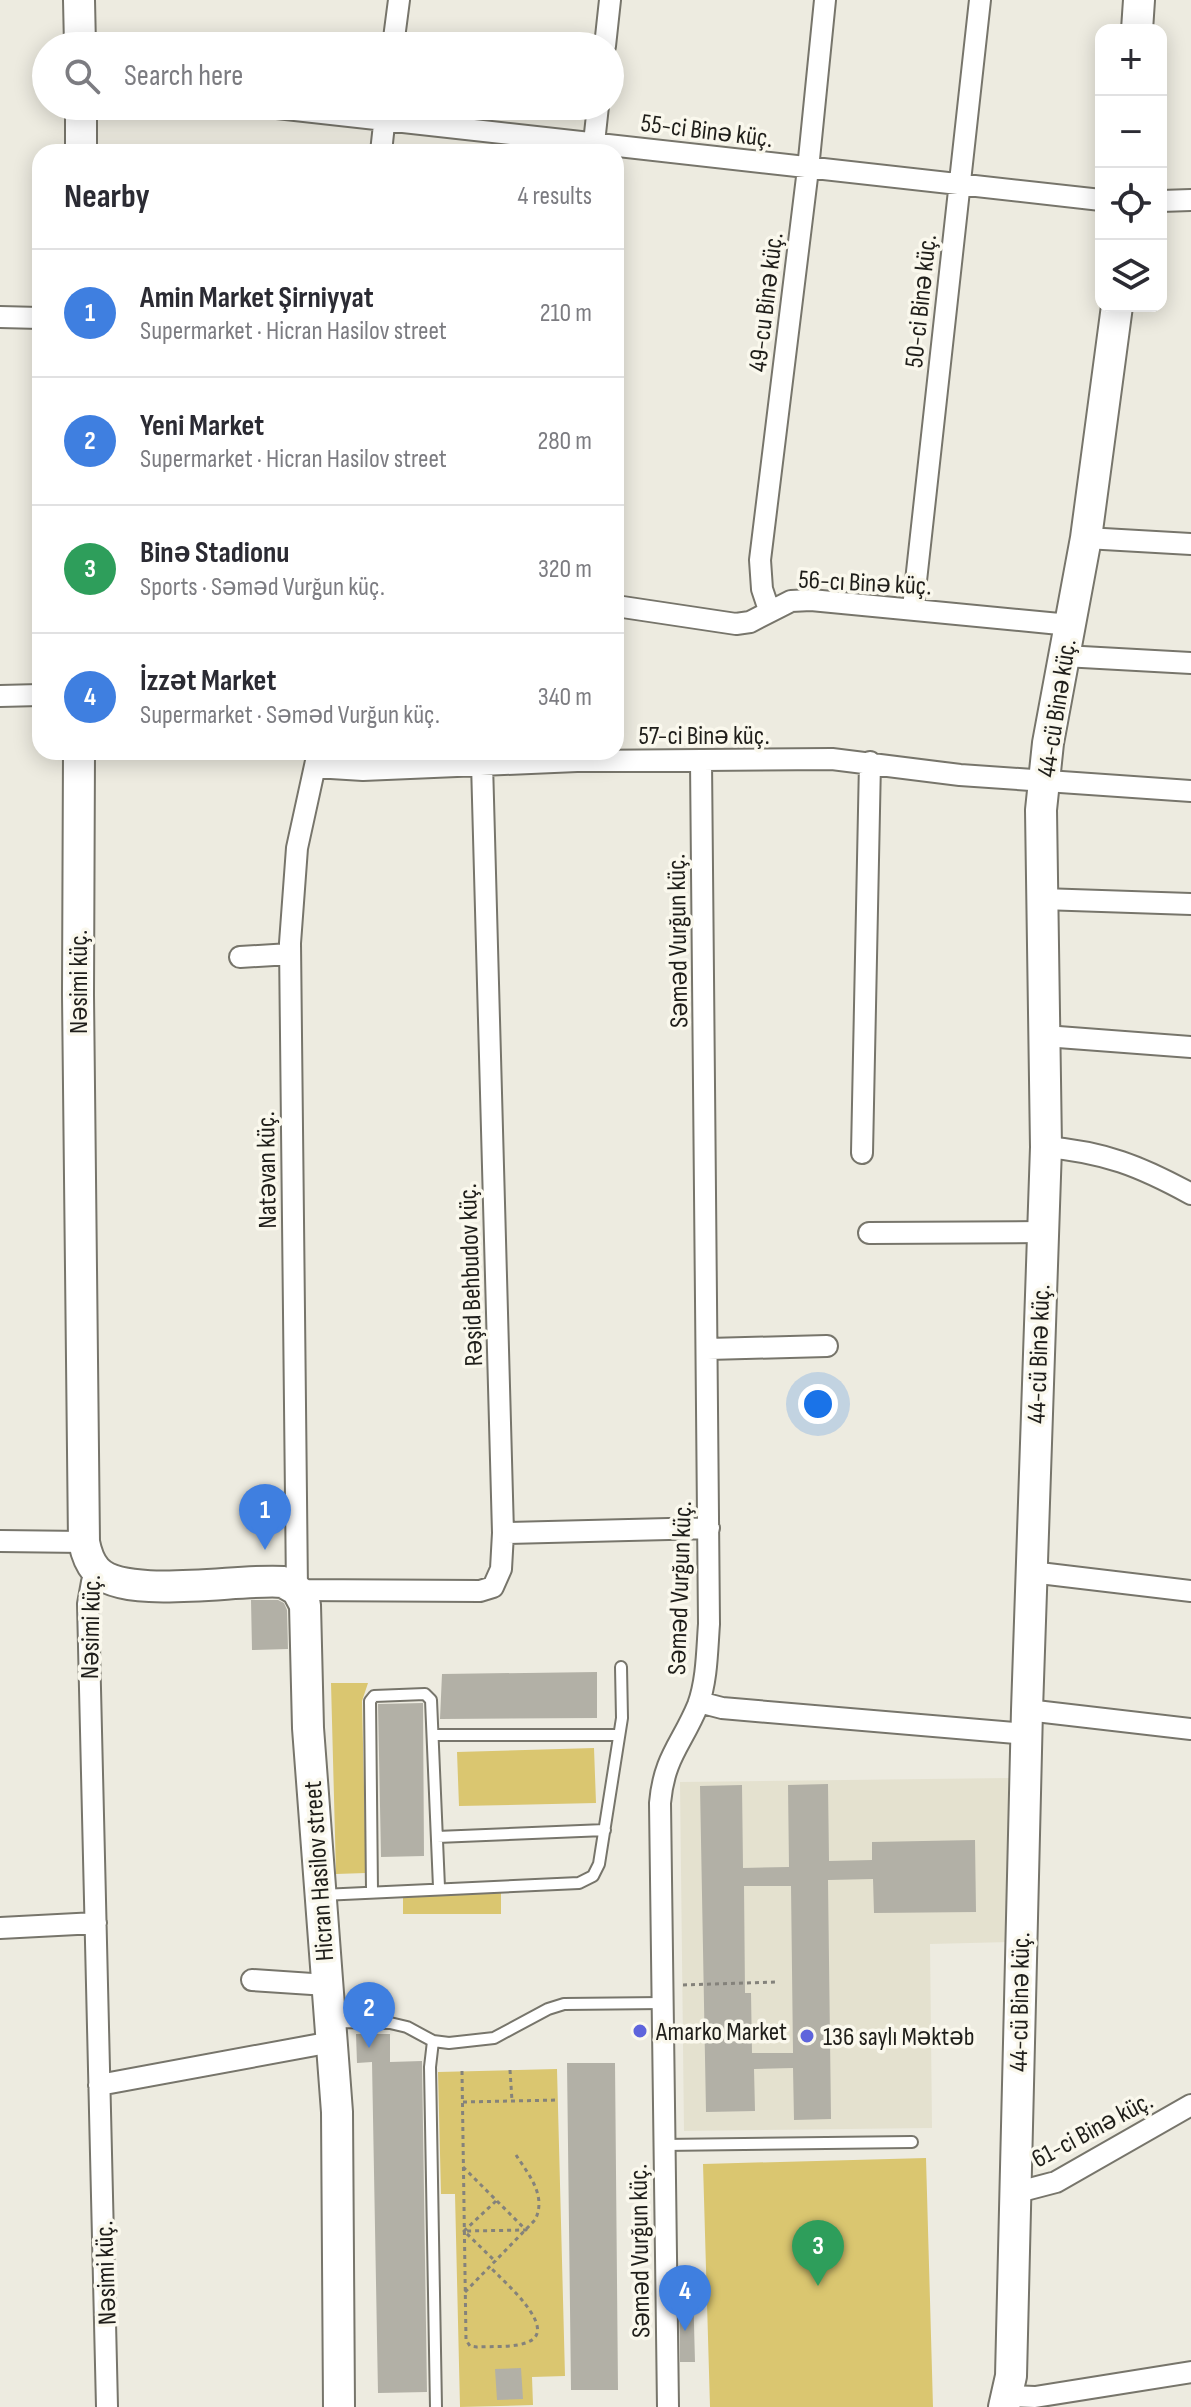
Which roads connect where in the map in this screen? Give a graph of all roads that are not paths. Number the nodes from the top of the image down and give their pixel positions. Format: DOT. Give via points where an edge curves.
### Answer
graph roads {
  1 [pos="79,0"];
  2 [pos="399,0"];
  3 [pos="610,0"];
  4 [pos="825,0"];
  5 [pos="980,0"];
  6 [pos="1139,0"];
  7 [pos="1137,24"];
  8 [pos="80,32"];
  9 [pos="395,32"];
  10 [pos="607,32"];
  11 [pos="81,120"];
  12 [pos="384,120"];
  13 [pos="428,120"];
  14 [pos="596,120"];
  15 [pos="81,144"];
  16 [pos="382,144"];
  17 [pos="575,144"];
  18 [pos="593,144"];
  19 [pos="624,150"];
  20 [pos="808,169"];
  21 [pos="959,186"];
  22 [pos="1095,199"];
  23 [pos="1191,200"];
  24 [pos="1167,201"];
  25 [pos="1116,312"];
  26 [pos="0,317"];
  27 [pos="32,318"];
  28 [pos="1086,538"];
  29 [pos="1191,544"];
  30 [pos="624,607"];
  31 [pos="913,608"];
  32 [pos="769,610"];
  33 [pos="1070,625"];
  34 [pos="1064,656"];
  35 [pos="1191,663"];
  36 [pos="32,695"];
  37 [pos="0,696"];
  38 [pos="79,760"];
  39 [pos="317,760"];
  40 [pos="701,761"];
  41 [pos="870,762"];
  42 [pos="482,763"];
  43 [pos="1043,781"];
  44 [pos="1191,791"];
  45 [pos="1042,899"];
  46 [pos="1191,904"];
  47 [pos="290,954"];
  48 [pos="240,957"];
  49 [pos="1045,1036"];
  50 [pos="1191,1047"];
  51 [pos="1046,1147"];
  52 [pos="862,1153"];
  53 [pos="1191,1194"];
  54 [pos="1042,1232"];
  55 [pos="869,1233"];
  56 [pos="827,1346"];
  57 [pos="708,1349"];
  58 [pos="709,1528"];
  59 [pos="503,1533"];
  60 [pos="0,1541"];
  61 [pos="84,1542"];
  62 [pos="97,1572"];
  63 [pos="1031,1572"];
  64 [pos="297,1590"];
  65 [pos="1191,1591"];
  66 [pos="621,1667"];
  67 [pos="699,1702"];
  68 [pos="1026,1722"];
  69 [pos="1191,1729"];
  70 [pos="433,1735"];
  71 [pos="619,1735"];
  72 [pos="605,1830"];
  73 [pos="437,1837"];
  74 [pos="439,1887"];
  75 [pos="372,1890"];
  76 [pos="320,1895"];
  77 [pos="96,1923"];
  78 [pos="0,1928"];
  79 [pos="252,1980"];
  80 [pos="327,1985"];
  81 [pos="662,1994"];
  82 [pos="331,2032"];
  83 [pos="433,2041"];
  84 [pos="99,2085"];
  85 [pos="1191,2105"];
  86 [pos="912,2142"];
  87 [pos="663,2145"];
  88 [pos="1014,2193"];
  89 [pos="1191,2372"];
  90 [pos="1006,2402"];
  91 [pos="107,2407"];
  92 [pos="339,2407"];
  93 [pos="436,2407"];
  94 [pos="668,2407"];
  1 -- 8 [label="street"];
  2 -- 9 [label="street"];
  3 -- 10 [label="street"];
  4 -- 20 [label="street, 49-cu Binə küç."];
  5 -- 21 [label="street, 50-ci Binə küç."];
  6 -- 7 [label="street"];
  11 -- 15 [label="street"];
  12 -- 16 [label="street"];
  13 -- 17 [label="street, 55-ci Binə küç."];
  14 -- 18 [label="street"];
  19 -- 20 [label="street, 55-ci Binə küç."];
  20 -- 21 [label="street, 55-ci Binə küç."];
  20 -- 32 [label="street, 49-cu Binə küç." via="760,560"];
  21 -- 22 [label="street, 55-ci Binə küç."];
  21 -- 31 [label="street, 50-ci Binə küç."];
  23 -- 24 [label="street"];
  25 -- 28 [label="street, 44-cü Binə küç."];
  26 -- 27 [label="street"];
  28 -- 29 [label="street"];
  28 -- 33 [label="street, 44-cü Binə küç."];
  30 -- 32 [label="street, 56-cı Binə küç." via="736,624"];
  31 -- 32 [label="street, 56-cı Binə küç." via="811,600"];
  31 -- 33 [label="street, 56-cı Binə küç."];
  33 -- 34 [label="street, 44-cü Binə küç."];
  34 -- 35 [label="street"];
  34 -- 43 [label="street, 44-cü Binə küç."];
  36 -- 37 [label="street"];
  38 -- 61 [label="street, Nəsimi küç."];
  39 -- 42 [label="street, 57-ci Binə küç." via="363,770"];
  39 -- 47 [label="street, Natəvan küç." via="297,848"];
  40 -- 41 [label="street, 57-ci Binə küç."];
  40 -- 42 [label="street, 57-ci Binə küç."];
  40 -- 57 [label="street, Səməd Vurğun küç."];
  41 -- 43 [label="street, 57-ci Binə küç."];
  41 -- 52 [label="street"];
  42 -- 59 [label="street, Rəşid Behbudov küç."];
  43 -- 44 [label="street, 57-ci Binə küç."];
  43 -- 45 [label="street, 44-cü Binə küç."];
  45 -- 46 [label="street"];
  45 -- 49 [label="street, 44-cü Binə küç."];
  47 -- 48 [label="street"];
  47 -- 64 [label="street, Natəvan küç."];
  49 -- 50 [label="street"];
  49 -- 51 [label="street, 44-cü Binə küç."];
  51 -- 53 [label="street" via="1098,1153"];
  51 -- 54 [label="street, 44-cü Binə küç."];
  54 -- 55 [label="street"];
  54 -- 63 [label="street, 44-cü Binə küç."];
  56 -- 57 [label="street"];
  57 -- 58 [label="street, Səməd Vurğun küç."];
  58 -- 59 [label="street"];
  58 -- 67 [label="street, Səməd Vurğun küç." via="707,1659"];
  59 -- 64 [label="street, Rəşid Behbudov küç." via="501,1569 493,1587 480,1591"];
  60 -- 61 [label="street"];
  61 -- 62 [label="street, Nəsimi küç."];
  62 -- 64 [label="street" via="140,1585 275,1581"];
  62 -- 77 [label="street, Nəsimi küç." via="88,1604"];
  63 -- 65 [label="street"];
  63 -- 68 [label="street, 44-cü Binə küç."];
  64 -- 76 [label="street, Hicran Hasilov street" via="306,1615"];
  66 -- 71 [label="lane"];
  67 -- 68 [label="street" via="722,1708"];
  67 -- 81 [label="street, Səməd Vurğun küç." via="662,1780"];
  68 -- 69 [label="street"];
  68 -- 88 [label="street, 44-cü Binə küç."];
  70 -- 71 [label="lane"];
  70 -- 73 [label="lane"];
  70 -- 75 [label="lane" via="431,1700 425,1694 374,1696 370,1701"];
  71 -- 72 [label="lane"];
  72 -- 73 [label="lane"];
  72 -- 74 [label="lane" via="599,1864 593,1876 579,1883"];
  73 -- 74 [label="lane"];
  74 -- 75 [label="lane"];
  75 -- 76 [label="lane"];
  76 -- 80 [label="street, Hicran Hasilov street"];
  77 -- 78 [label="street"];
  77 -- 84 [label="street, Nəsimi küç."];
  79 -- 80 [label="street"];
  80 -- 82 [label="street, Hicran Hasilov street"];
  81 -- 83 [label="lane" via="564,2004 494,2038"];
  81 -- 87 [label="street, Səməd Vurğun küç."];
  82 -- 83 [label="lane" via="390,2023"];
  82 -- 84 [label="street"];
  82 -- 92 [label="street, Hicran Hasilov street" via="337,2112"];
  83 -- 93 [label="lane"];
  84 -- 91 [label="street, Nəsimi küç."];
  85 -- 88 [label="street, 61-ci Binə küç." via="1056,2182"];
  86 -- 87 [label="lane"];
  87 -- 94 [label="street, Səməd Vurğun küç."];
  88 -- 90 [label="street, 44-cü Binə küç." via="1012,2350"];
  89 -- 90 [label="street"];
}
